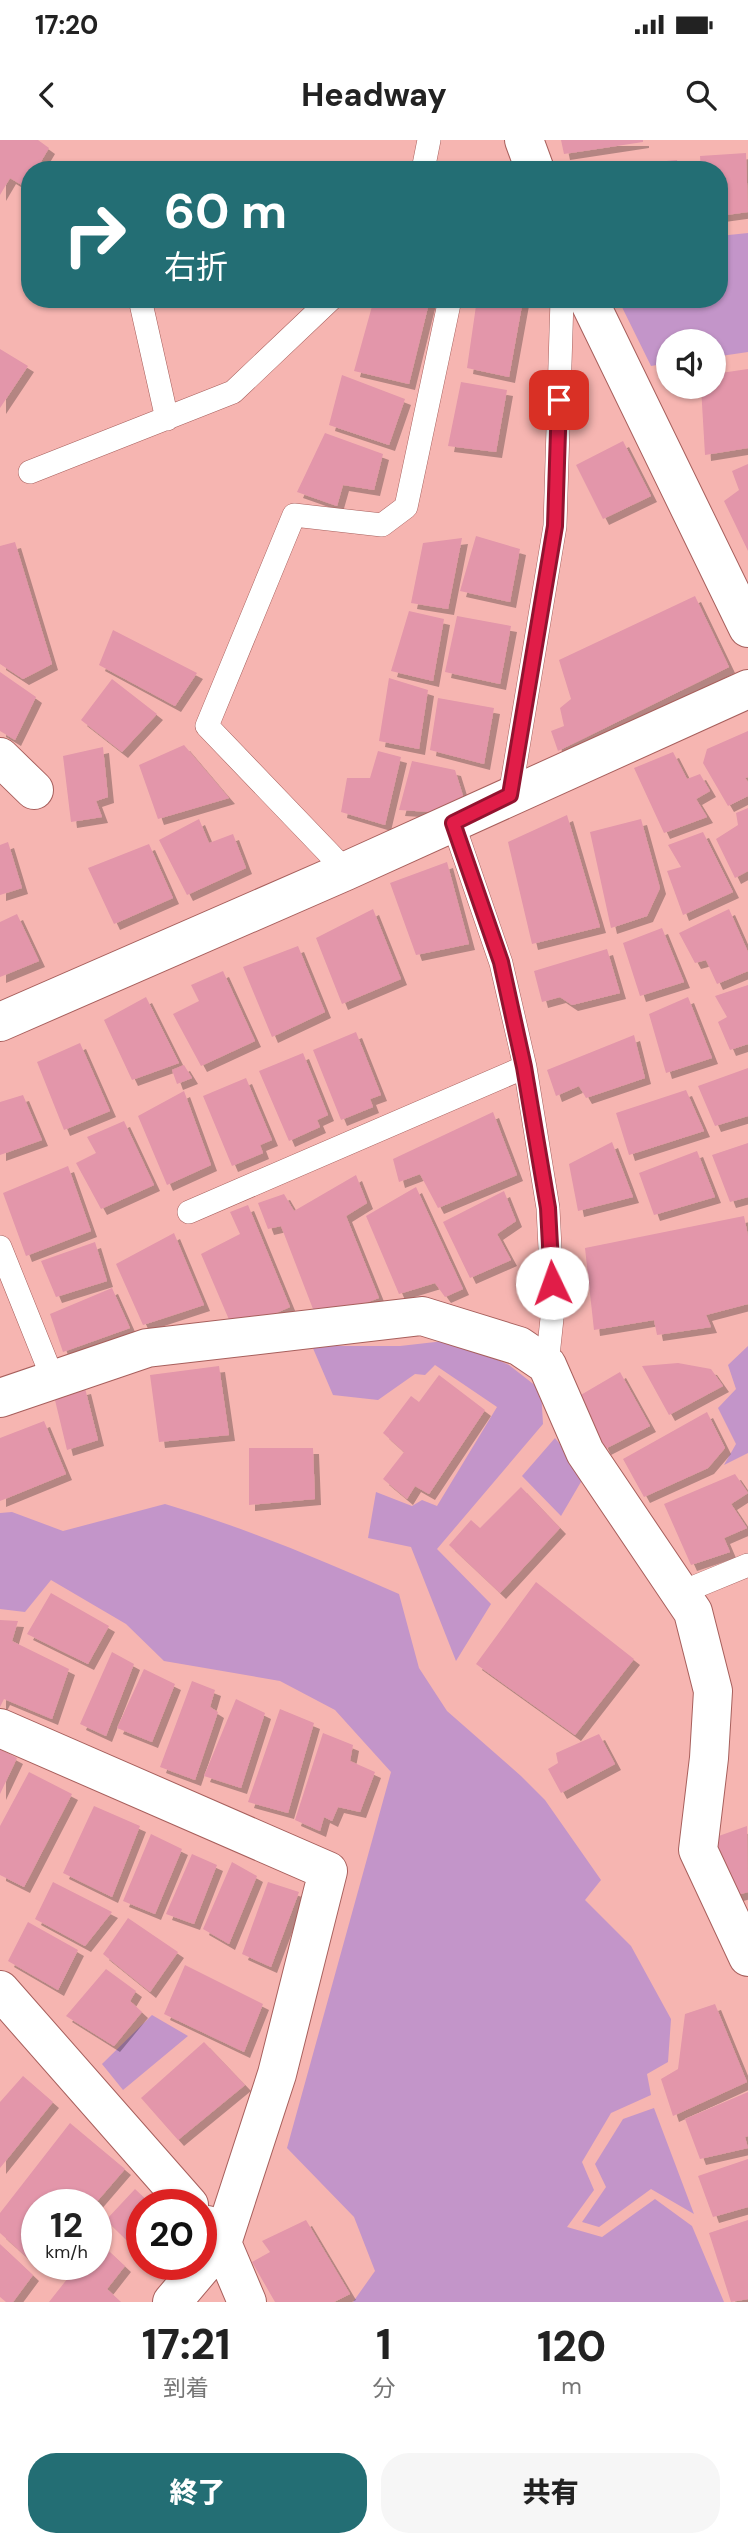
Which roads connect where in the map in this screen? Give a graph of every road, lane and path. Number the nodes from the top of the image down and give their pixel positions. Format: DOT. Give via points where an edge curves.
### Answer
graph roads {
  1 [pos="524,140"];
  2 [pos="532,161"];
  3 [pos="142,308"];
  4 [pos="322,308"];
  5 [pos="448,308"];
  6 [pos="562,308"];
  7 [pos="592,308"];
  8 [pos="167,419"];
  9 [pos="30,472"];
  10 [pos="748,628"];
  11 [pos="748,689"];
  12 [pos="0,757"];
  13 [pos="33,790"];
  14 [pos="510,795"];
  15 [pos="453,823"];
  16 [pos="346,871"];
  17 [pos="0,1022"];
  18 [pos="524,1067"];
  19 [pos="189,1212"];
  20 [pos="0,1247"];
  21 [pos="547,1365"];
  22 [pos="53,1380"];
  23 [pos="0,1398"];
  24 [pos="748,1565"];
  25 [pos="680,1593"];
  26 [pos="0,1728"];
  27 [pos="748,1957"];
  28 [pos="0,1990"];
  29 [pos="175,2189"];
  30 [pos="217,2219"];
  31 [pos="217,2241"];
  32 [pos="184,2280"];
  33 [pos="172,2302"];
  34 [pos="247,2302"];
  1 -- 2 [label="street"];
  3 -- 8 [label="lane"];
  4 -- 8 [label="lane" via="233,393"];
  5 -- 16 [label="lane" via="406,507 382,525 294,515 207,726"];
  6 -- 14 [label="lane" via="555,526"];
  7 -- 10 [label="street"];
  8 -- 9 [label="lane"];
  11 -- 14 [label="street"];
  12 -- 13 [label="street"];
  14 -- 15 [label="street"];
  15 -- 16 [label="street"];
  15 -- 18 [label="lane" via="501,962"];
  16 -- 17 [label="street"];
  18 -- 19 [label="lane"];
  18 -- 21 [label="lane" via="548,1208 553,1309"];
  20 -- 22 [label="lane"];
  21 -- 22 [label="street" via="519,1346 422,1316 147,1348"];
  21 -- 25 [label="street" via="585,1452"];
  22 -- 23 [label="street"];
  24 -- 25 [label="lane"];
  25 -- 27 [label="street" via="693,1612 713,1692 698,1850"];
  26 -- 30 [label="street" via="328,1871 277,2074"];
  28 -- 29 [label="street"];
  31 -- 34 [label="street"];
  32 -- 33 [label="street"];
}
